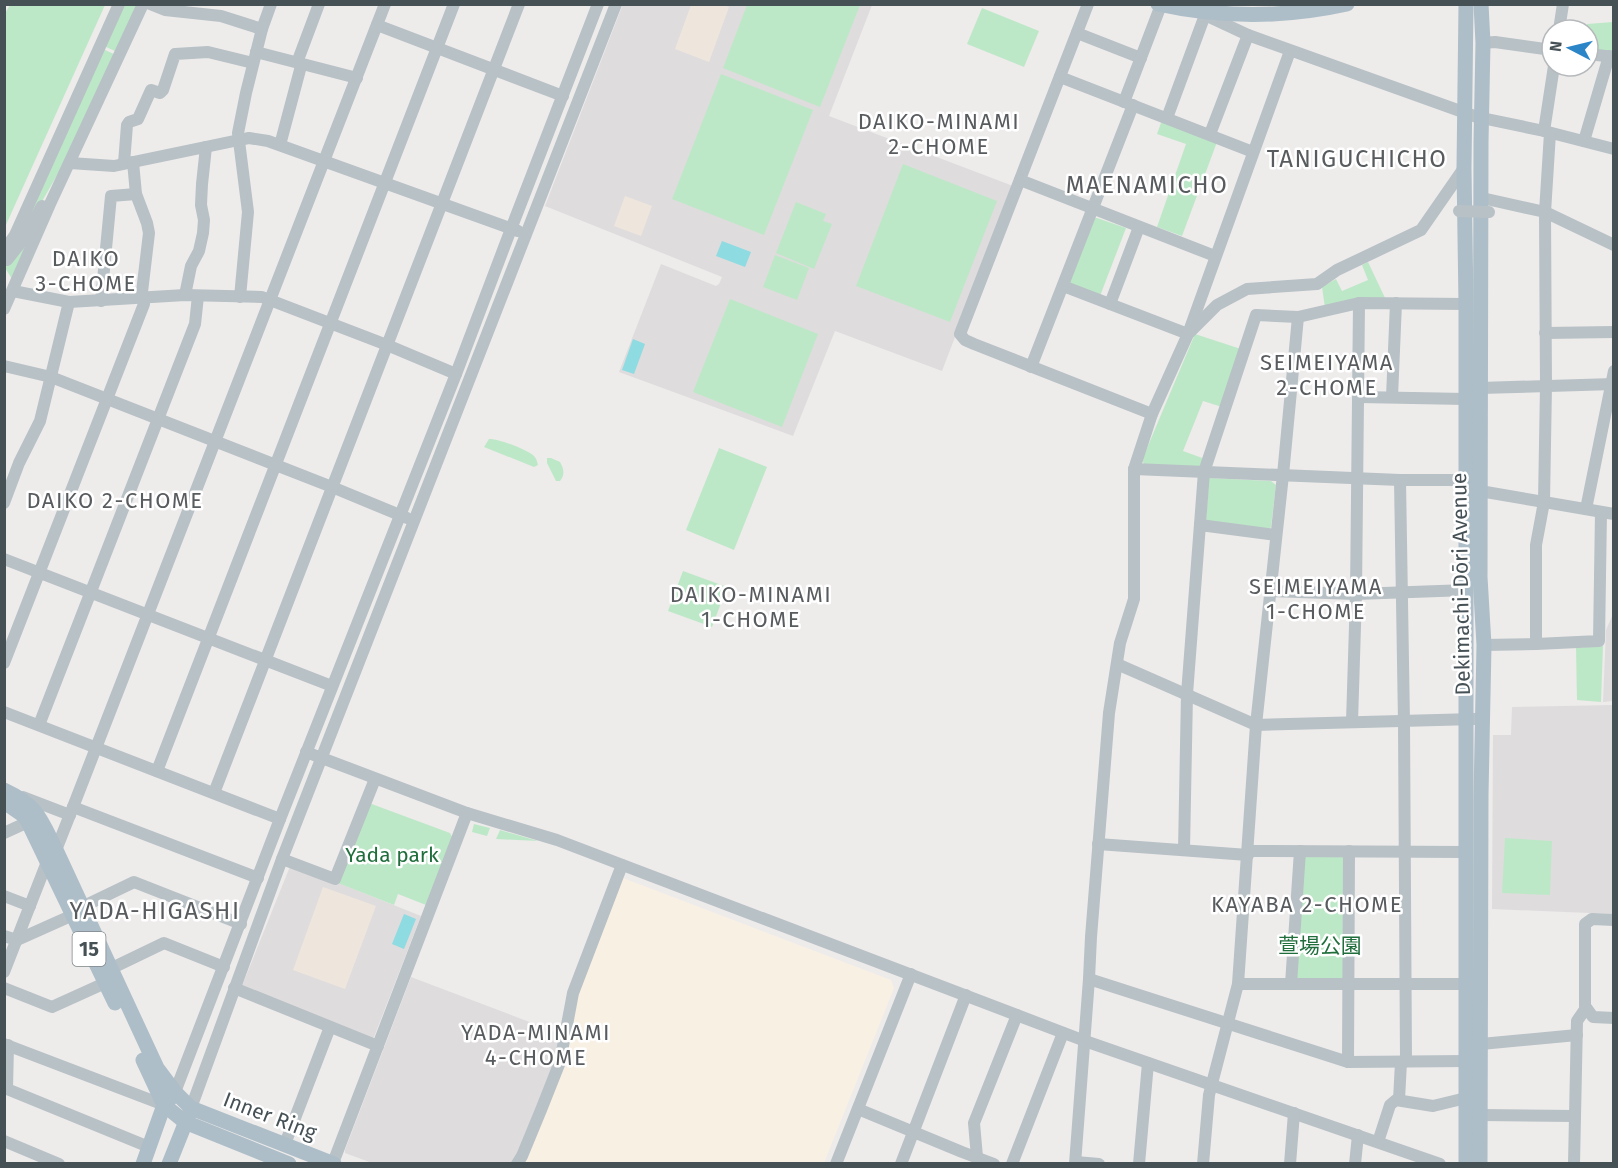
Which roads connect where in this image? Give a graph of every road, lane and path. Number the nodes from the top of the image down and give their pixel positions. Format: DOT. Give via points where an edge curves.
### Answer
graph roads {
  1 [pos="119,4"];
  2 [pos="143,4"];
  3 [pos="150,4"];
  4 [pos="271,4"];
  5 [pos="319,4"];
  6 [pos="385,4"];
  7 [pos="454,4"];
  8 [pos="519,4"];
  9 [pos="598,4"];
  10 [pos="616,4"];
  11 [pos="1088,4"];
  12 [pos="1228,4"];
  13 [pos="1243,4"];
  14 [pos="1347,4"];
  15 [pos="1466,4"];
  16 [pos="1481,4"];
  17 [pos="1160,5"];
  18 [pos="223,10"];
  19 [pos="1200,10"];
  20 [pos="377,25"];
  21 [pos="262,29"];
  22 [pos="1077,33"];
  23 [pos="1248,35"];
  24 [pos="1483,43"];
  25 [pos="437,47"];
  26 [pos="1540,48"];
  27 [pos="1290,51"];
  28 [pos="1611,56"];
  29 [pos="255,58"];
  30 [pos="1141,58"];
  31 [pos="299,62"];
  32 [pos="494,70"];
  33 [pos="1060,76"];
  34 [pos="357,78"];
  35 [pos="1553,78"];
  36 [pos="562,96"];
  37 [pos="1129,104"];
  38 [pos="1464,112"];
  39 [pos="1167,118"];
  40 [pos="1482,119"];
  41 [pos="1547,132"];
  42 [pos="1210,134"];
  43 [pos="239,140"];
  44 [pos="1584,141"];
  45 [pos="280,145"];
  46 [pos="206,147"];
  47 [pos="1614,149"];
  48 [pos="1253,152"];
  49 [pos="324,161"];
  50 [pos="129,162"];
  51 [pos="70,163"];
  52 [pos="1464,168"];
  53 [pos="1020,180"];
  54 [pos="385,182"];
  55 [pos="136,194"];
  56 [pos="442,204"];
  57 [pos="1485,205"];
  58 [pos="1093,208"];
  59 [pos="1459,211"];
  60 [pos="1545,212"];
  61 [pos="1139,226"];
  62 [pos="511,229"];
  63 [pos="526,234"];
  64 [pos="1614,246"];
  65 [pos="1215,256"];
  66 [pos="5,259"];
  67 [pos="1063,286"];
  68 [pos="13,291"];
  69 [pos="185,295"];
  70 [pos="198,296"];
  71 [pos="240,297"];
  72 [pos="143,298"];
  73 [pos="271,299"];
  74 [pos="101,301"];
  75 [pos="69,302"];
  76 [pos="1359,303"];
  77 [pos="1396,303"];
  78 [pos="1110,304"];
  79 [pos="1466,304"];
  80 [pos="4,309"];
  81 [pos="1298,317"];
  82 [pos="330,323"];
  83 [pos="1614,332"];
  84 [pos="1545,333"];
  85 [pos="1188,334"];
  86 [pos="387,345"];
  87 [pos="4,366"];
  88 [pos="1031,367"];
  89 [pos="1614,371"];
  90 [pos="456,374"];
  91 [pos="51,377"];
  92 [pos="1612,384"];
  93 [pos="1546,386"];
  94 [pos="1480,388"];
  95 [pos="1359,397"];
  96 [pos="1392,397"];
  97 [pos="106,399"];
  98 [pos="1466,399"];
  99 [pos="1152,414"];
  100 [pos="158,420"];
  101 [pos="215,442"];
  102 [pos="275,465"];
  103 [pos="1134,469"];
  104 [pos="1204,472"];
  105 [pos="1283,475"];
  106 [pos="1357,478"];
  107 [pos="1400,480"];
  108 [pos="1467,480"];
  109 [pos="332,487"];
  110 [pos="1480,491"];
  111 [pos="1544,502"];
  112 [pos="4,503"];
  113 [pos="1586,509"];
  114 [pos="1607,513"];
  115 [pos="400,514"];
  116 [pos="415,521"];
  117 [pos="1200,525"];
  118 [pos="1276,535"];
  119 [pos="4,559"];
  120 [pos="40,573"];
  121 [pos="1467,590"];
  122 [pos="1270,591"];
  123 [pos="91,592"];
  124 [pos="1402,592"];
  125 [pos="1356,594"];
  126 [pos="148,615"];
  127 [pos="208,639"];
  128 [pos="1536,644"];
  129 [pos="1484,645"];
  130 [pos="265,661"];
  131 [pos="4,663"];
  132 [pos="1117,664"];
  133 [pos="332,686"];
  134 [pos="1187,694"];
  135 [pos="4,712"];
  136 [pos="1466,719"];
  137 [pos="1483,719"];
  138 [pos="1352,722"];
  139 [pos="1404,722"];
  140 [pos="39,725"];
  141 [pos="1256,725"];
  142 [pos="96,748"];
  143 [pos="306,752"];
  144 [pos="323,759"];
  145 [pos="157,771"];
  146 [pos="375,779"];
  147 [pos="214,793"];
  148 [pos="7,795"];
  149 [pos="72,811"];
  150 [pos="467,813"];
  151 [pos="280,819"];
  152 [pos="28,822"];
  153 [pos="4,833"];
  154 [pos="1098,844"];
  155 [pos="1184,850"];
  156 [pos="1300,851"];
  157 [pos="1349,851"];
  158 [pos="1404,851"];
  159 [pos="1466,852"];
  160 [pos="1248,853"];
  161 [pos="52,856"];
  162 [pos="282,859"];
  163 [pos="622,865"];
  164 [pos="258,878"];
  165 [pos="4,896"];
  166 [pos="30,906"];
  167 [pos="77,911"];
  168 [pos="1614,920"];
  169 [pos="241,924"];
  170 [pos="11,938"];
  171 [pos="224,967"];
  172 [pos="4,972"];
  173 [pos="911,974"];
  174 [pos="108,976"];
  175 [pos="1089,979"];
  176 [pos="1238,984"];
  177 [pos="1291,984"];
  178 [pos="1348,984"];
  179 [pos="1404,984"];
  180 [pos="1467,984"];
  181 [pos="4,988"];
  182 [pos="234,988"];
  183 [pos="966,995"];
  184 [pos="1586,1008"];
  185 [pos="1017,1015"];
  186 [pos="1614,1018"];
  187 [pos="1228,1023"];
  188 [pos="330,1027"];
  189 [pos="1063,1033"];
  190 [pos="1577,1035"];
  191 [pos="1084,1041"];
  192 [pos="1481,1044"];
  193 [pos="6,1045"];
  194 [pos="378,1046"];
  195 [pos="1403,1061"];
  196 [pos="1467,1061"];
  197 [pos="1348,1062"];
  198 [pos="1148,1063"];
  199 [pos="1211,1085"];
  200 [pos="176,1092"];
  201 [pos="1466,1098"];
  202 [pos="1399,1100"];
  203 [pos="164,1105"];
  204 [pos="858,1109"];
  205 [pos="1294,1113"];
  206 [pos="188,1115"];
  207 [pos="1480,1115"];
  208 [pos="1575,1116"];
  209 [pos="913,1132"];
  210 [pos="1358,1136"];
  211 [pos="4,1141"];
  212 [pos="1378,1142"];
  213 [pos="285,1144"];
  214 [pos="149,1147"];
  215 [pos="977,1157"];
  216 [pos="959,1158"];
  217 [pos="1413,1159"];
  218 [pos="333,1163"];
  219 [pos="1076,1163"];
  220 [pos="59,1164"];
  221 [pos="142,1164"];
  222 [pos="169,1164"];
  223 [pos="289,1164"];
  224 [pos="517,1164"];
  225 [pos="836,1164"];
  226 [pos="901,1164"];
  227 [pos="994,1164"];
  228 [pos="1012,1164"];
  229 [pos="1099,1164"];
  230 [pos="1139,1164"];
  231 [pos="1203,1164"];
  232 [pos="1290,1164"];
  233 [pos="1355,1164"];
  234 [pos="1440,1164"];
  235 [pos="1466,1164"];
  236 [pos="1480,1164"];
  237 [pos="1574,1164"];
  1 -- 66 [label="street"];
  2 -- 51 [label="street"];
  3 -- 18 [label="street" via="165,10"];
  4 -- 21 [label="street"];
  5 -- 31 [label="street"];
  6 -- 20 [label="street"];
  7 -- 25 [label="street"];
  8 -- 32 [label="street"];
  9 -- 36 [label="street"];
  10 -- 63 [label="street"];
  11 -- 22 [label="street"];
  12 -- 13 [label="main road"];
  14 -- 19 [label="main road" via="1259,15"];
  15 -- 38 [label="main road, Dekimachi-Dōri Avenue"];
  16 -- 24 [label="main road, Dekimachi-Dōri Avenue"];
  17 -- 19 [label="main road"];
  17 -- 30 [label="street"];
  18 -- 21 [label="street"];
  19 -- 23 [label="street"];
  19 -- 39 [label="street"];
  20 -- 25 [label="street"];
  20 -- 34 [label="street"];
  21 -- 29 [label="street"];
  22 -- 30 [label="street"];
  22 -- 33 [label="street"];
  23 -- 27 [label="street"];
  23 -- 42 [label="street"];
  24 -- 26 [label="street"];
  24 -- 40 [label="main road, Dekimachi-Dōri Avenue"];
  25 -- 32 [label="street"];
  25 -- 54 [label="street"];
  27 -- 38 [label="street"];
  27 -- 48 [label="street"];
  28 -- 44 [label="street"];
  29 -- 31 [label="street"];
  29 -- 43 [label="street"];
  29 -- 50 [label="street" via="208,52 175,54 163,90 151,90 138,119 127,125"];
  30 -- 37 [label="street"];
  31 -- 34 [label="street"];
  31 -- 45 [label="street"];
  32 -- 36 [label="street"];
  32 -- 56 [label="street"];
  33 -- 37 [label="street"];
  33 -- 53 [label="street"];
  34 -- 49 [label="street"];
  35 -- 41 [label="street"];
  36 -- 62 [label="street"];
  37 -- 39 [label="street"];
  37 -- 58 [label="street"];
  38 -- 40 [label="street"];
  38 -- 52 [label="main road, Dekimachi-Dōri Avenue"];
  39 -- 42 [label="street"];
  40 -- 41 [label="street"];
  40 -- 57 [label="main road, Dekimachi-Dōri Avenue"];
  41 -- 44 [label="street"];
  41 -- 60 [label="street"];
  42 -- 48 [label="street"];
  43 -- 45 [label="street" via="257,139"];
  43 -- 46 [label="street"];
  43 -- 71 [label="street" via="249,212"];
  44 -- 47 [label="street"];
  45 -- 49 [label="street"];
  46 -- 50 [label="street"];
  46 -- 69 [label="street" via="203,233"];
  48 -- 65 [label="street"];
  49 -- 54 [label="street"];
  49 -- 73 [label="street"];
  50 -- 51 [label="street" via="114,166"];
  50 -- 55 [label="street"];
  51 -- 66 [label="street" via="61,171 22,241"];
  51 -- 68 [label="street"];
  52 -- 79 [label="main road, Dekimachi-Dōri Avenue"];
  52 -- 85 [label="street" via="1421,230 1337,270 1317,284 1247,289 1217,305"];
  53 -- 58 [label="street"];
  53 -- 88 [label="street" via="960,334 965,340"];
  54 -- 56 [label="street"];
  54 -- 82 [label="street"];
  55 -- 72 [label="street" via="149,233"];
  55 -- 74 [label="street" via="111,196"];
  56 -- 62 [label="street"];
  56 -- 86 [label="street"];
  57 -- 59 [label="street, bridge"];
  57 -- 60 [label="street"];
  57 -- 94 [label="main road, Dekimachi-Dōri Avenue"];
  58 -- 61 [label="street"];
  58 -- 67 [label="street"];
  60 -- 64 [label="street"];
  60 -- 84 [label="street"];
  61 -- 65 [label="street"];
  61 -- 78 [label="street"];
  62 -- 63 [label="street"];
  62 -- 90 [label="street"];
  63 -- 116 [label="street"];
  65 -- 85 [label="street"];
  67 -- 78 [label="street"];
  67 -- 88 [label="street"];
  68 -- 75 [label="street"];
  68 -- 80 [label="street"];
  69 -- 70 [label="street"];
  69 -- 72 [label="street"];
  70 -- 71 [label="street"];
  70 -- 100 [label="street" via="195,324"];
  71 -- 73 [label="street"];
  72 -- 74 [label="street"];
  72 -- 97 [label="street" via="144,304"];
  73 -- 82 [label="street"];
  73 -- 101 [label="street"];
  74 -- 75 [label="street"];
  75 -- 91 [label="street"];
  76 -- 77 [label="street"];
  76 -- 81 [label="street"];
  76 -- 95 [label="street"];
  77 -- 79 [label="street"];
  77 -- 96 [label="street"];
  78 -- 85 [label="street"];
  79 -- 98 [label="main road, Dekimachi-Dōri Avenue"];
  81 -- 104 [label="street" via="1256,315"];
  81 -- 105 [label="street"];
  82 -- 86 [label="street"];
  82 -- 102 [label="street"];
  83 -- 84 [label="street"];
  84 -- 93 [label="street"];
  85 -- 99 [label="street"];
  86 -- 90 [label="street"];
  86 -- 109 [label="street"];
  87 -- 91 [label="street"];
  88 -- 99 [label="street"];
  89 -- 92 [label="street"];
  90 -- 115 [label="street"];
  91 -- 97 [label="street"];
  91 -- 112 [label="street" via="40,421"];
  92 -- 93 [label="street"];
  92 -- 113 [label="street"];
  93 -- 94 [label="street"];
  93 -- 111 [label="street"];
  94 -- 110 [label="main road, Dekimachi-Dōri Avenue"];
  95 -- 96 [label="street"];
  95 -- 106 [label="street"];
  96 -- 98 [label="street"];
  97 -- 100 [label="street"];
  97 -- 120 [label="street"];
  98 -- 108 [label="main road, Dekimachi-Dōri Avenue"];
  99 -- 103 [label="street"];
  100 -- 101 [label="street"];
  100 -- 123 [label="street"];
  101 -- 102 [label="street"];
  101 -- 126 [label="street"];
  102 -- 109 [label="street"];
  102 -- 127 [label="street"];
  103 -- 104 [label="street"];
  103 -- 132 [label="street" via="1134,599"];
  104 -- 105 [label="street"];
  104 -- 117 [label="street"];
  105 -- 106 [label="street"];
  105 -- 118 [label="street"];
  106 -- 107 [label="street"];
  106 -- 125 [label="street"];
  107 -- 108 [label="street"];
  107 -- 124 [label="street"];
  108 -- 110 [label="street"];
  108 -- 121 [label="main road, Dekimachi-Dōri Avenue"];
  109 -- 115 [label="street"];
  109 -- 130 [label="street"];
  110 -- 111 [label="street"];
  110 -- 129 [label="main road, Dekimachi-Dōri Avenue"];
  111 -- 113 [label="street"];
  111 -- 128 [label="street" via="1536,545"];
  113 -- 114 [label="street"];
  114 -- 128 [label="street" via="1599,641"];
  115 -- 116 [label="street"];
  115 -- 133 [label="street"];
  116 -- 144 [label="street"];
  117 -- 118 [label="street"];
  117 -- 134 [label="street"];
  118 -- 122 [label="street"];
  119 -- 120 [label="street"];
  120 -- 123 [label="street"];
  120 -- 131 [label="street"];
  121 -- 124 [label="street"];
  121 -- 136 [label="main road, Dekimachi-Dōri Avenue"];
  122 -- 125 [label="street"];
  122 -- 141 [label="street"];
  123 -- 126 [label="street"];
  123 -- 140 [label="street"];
  124 -- 125 [label="street"];
  124 -- 139 [label="street"];
  125 -- 138 [label="street"];
  126 -- 127 [label="street"];
  126 -- 142 [label="street"];
  127 -- 130 [label="street"];
  127 -- 145 [label="street"];
  128 -- 129 [label="street"];
  129 -- 137 [label="main road, Dekimachi-Dōri Avenue"];
  130 -- 133 [label="street"];
  130 -- 147 [label="street"];
  132 -- 134 [label="street"];
  132 -- 154 [label="street"];
  133 -- 143 [label="street"];
  134 -- 141 [label="street"];
  134 -- 155 [label="street"];
  135 -- 140 [label="street"];
  136 -- 137 [label="street"];
  136 -- 139 [label="street"];
  136 -- 159 [label="main road, Dekimachi-Dōri Avenue"];
  137 -- 192 [label="main road, Dekimachi-Dōri Avenue"];
  138 -- 139 [label="street"];
  138 -- 141 [label="street"];
  139 -- 158 [label="street"];
  140 -- 142 [label="street"];
  141 -- 160 [label="street"];
  142 -- 145 [label="street"];
  142 -- 149 [label="street"];
  143 -- 144 [label="street"];
  143 -- 151 [label="street"];
  144 -- 146 [label="street"];
  144 -- 162 [label="street"];
  145 -- 147 [label="street"];
  146 -- 150 [label="street"];
  146 -- 162 [label="street" via="335,879"];
  147 -- 151 [label="street"];
  148 -- 149 [label="street"];
  148 -- 152 [label="main road, 15"];
  148 -- 161 [label="main road, 15" via="34,809"];
  149 -- 161 [label="street"];
  149 -- 164 [label="street"];
  150 -- 163 [label="street" via="557,840"];
  150 -- 194 [label="street"];
  151 -- 164 [label="street"];
  152 -- 153 [label="street"];
  152 -- 161 [label="main road, 15"];
  154 -- 155 [label="street"];
  154 -- 175 [label="street"];
  155 -- 160 [label="street"];
  156 -- 157 [label="street"];
  156 -- 160 [label="street"];
  156 -- 177 [label="street"];
  157 -- 158 [label="street"];
  157 -- 178 [label="street"];
  158 -- 159 [label="street"];
  158 -- 179 [label="street"];
  159 -- 180 [label="main road, Dekimachi-Dōri Avenue"];
  160 -- 176 [label="street"];
  161 -- 166 [label="street"];
  161 -- 167 [label="main road, 15"];
  162 -- 182 [label="street"];
  163 -- 173 [label="street"];
  163 -- 224 [label="street" via="573,993 560,1062"];
  164 -- 169 [label="street"];
  165 -- 166 [label="street"];
  166 -- 170 [label="street"];
  167 -- 169 [label="street" via="134,882"];
  167 -- 170 [label="street"];
  167 -- 174 [label="main road, 15"];
  168 -- 184 [label="street" via="1592,919 1585,924"];
  169 -- 171 [label="street"];
  170 -- 172 [label="street"];
  171 -- 174 [label="street" via="164,943"];
  171 -- 200 [label="street"];
  173 -- 183 [label="street"];
  173 -- 204 [label="street"];
  174 -- 181 [label="street" via="52,1007"];
  174 -- 200 [label="main road, 15" via="157,1068"];
  174 -- 203 [label="main road, 15"];
  175 -- 187 [label="street"];
  175 -- 191 [label="street"];
  176 -- 177 [label="street"];
  176 -- 187 [label="street"];
  177 -- 178 [label="street"];
  178 -- 179 [label="street"];
  178 -- 197 [label="street"];
  179 -- 180 [label="street"];
  179 -- 195 [label="street"];
  180 -- 196 [label="main road, Dekimachi-Dōri Avenue"];
  182 -- 188 [label="street"];
  182 -- 206 [label="street"];
  183 -- 185 [label="street"];
  183 -- 209 [label="street"];
  184 -- 186 [label="street" via="1593,1017"];
  184 -- 190 [label="street" via="1577,1021"];
  185 -- 189 [label="street"];
  185 -- 215 [label="street" via="974,1123"];
  187 -- 197 [label="street"];
  187 -- 199 [label="street"];
  188 -- 194 [label="street"];
  188 -- 213 [label="street"];
  189 -- 191 [label="street"];
  189 -- 228 [label="street"];
  190 -- 192 [label="street"];
  190 -- 208 [label="street"];
  191 -- 198 [label="street"];
  191 -- 219 [label="street"];
  192 -- 207 [label="main road, Dekimachi-Dōri Avenue"];
  193 -- 203 [label="street"];
  193 -- 214 [label="street" via="7,1089"];
  194 -- 218 [label="street"];
  195 -- 196 [label="street"];
  195 -- 197 [label="street"];
  195 -- 202 [label="street"];
  196 -- 201 [label="main road, Dekimachi-Dōri Avenue"];
  198 -- 199 [label="street"];
  198 -- 230 [label="street"];
  199 -- 205 [label="street"];
  199 -- 231 [label="street"];
  200 -- 203 [label="main road"];
  200 -- 206 [label="main road, 15"];
  201 -- 202 [label="street" via="1433,1106"];
  201 -- 235 [label="main road, Dekimachi-Dōri Avenue"];
  202 -- 212 [label="street" via="1390,1105"];
  203 -- 206 [label="main road, 15"];
  203 -- 214 [label="main road"];
  204 -- 209 [label="street"];
  204 -- 225 [label="street"];
  205 -- 210 [label="street"];
  205 -- 232 [label="street"];
  206 -- 213 [label="main road, Inner Ring"];
  206 -- 222 [label="main road"];
  206 -- 223 [label="main road, Inner Ring"];
  207 -- 208 [label="street"];
  207 -- 236 [label="main road, Dekimachi-Dōri Avenue"];
  208 -- 237 [label="street"];
  209 -- 216 [label="street"];
  209 -- 226 [label="street"];
  210 -- 212 [label="street"];
  210 -- 233 [label="street"];
  211 -- 220 [label="street"];
  212 -- 217 [label="street"];
  213 -- 218 [label="main road, Inner Ring"];
  214 -- 221 [label="main road"];
  215 -- 216 [label="street"];
  215 -- 227 [label="street"];
  217 -- 234 [label="street"];
  219 -- 229 [label="street"];
}
